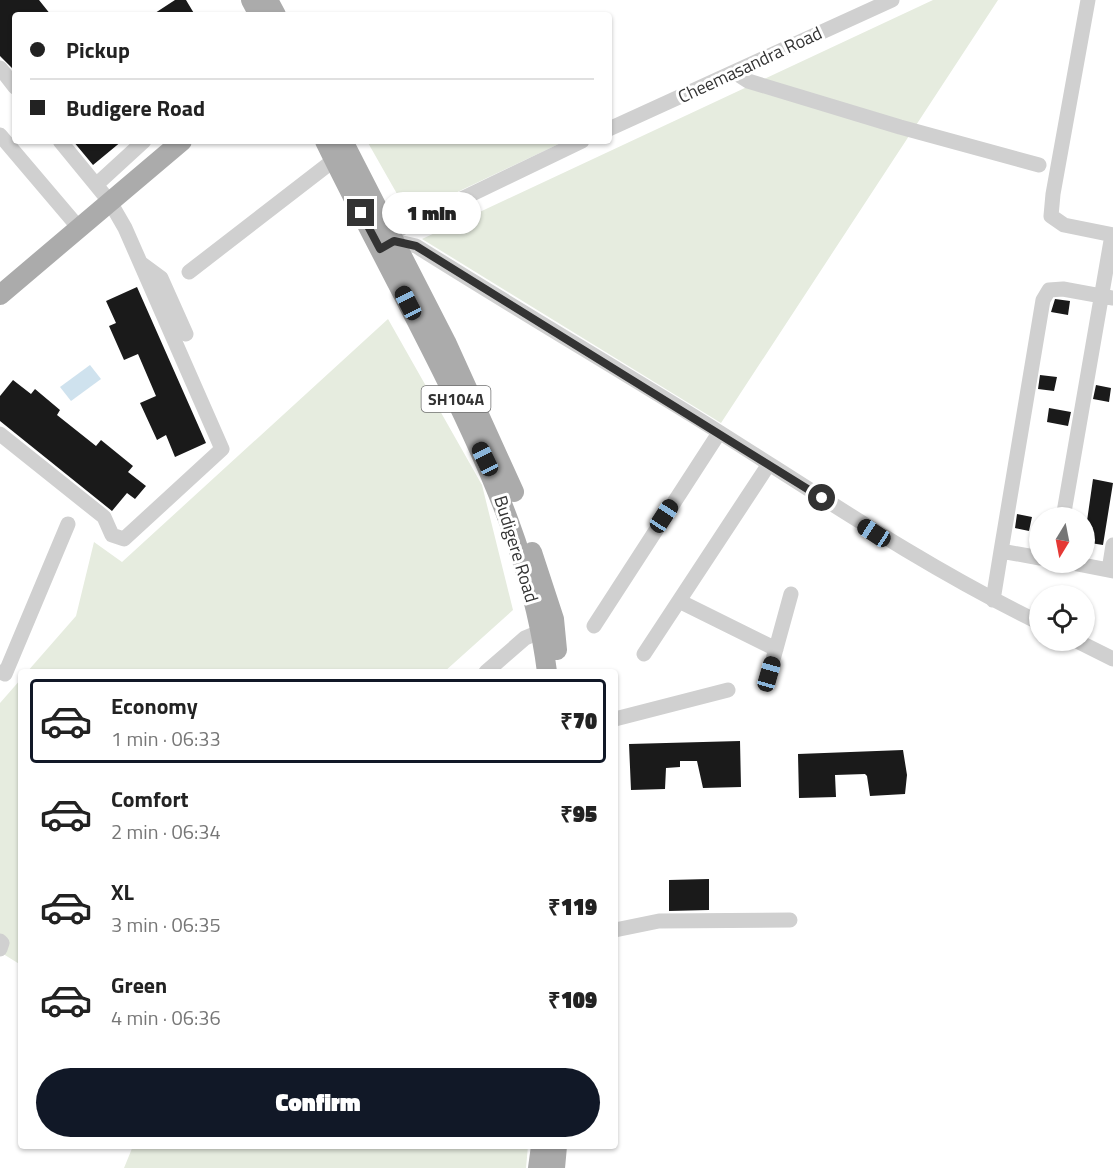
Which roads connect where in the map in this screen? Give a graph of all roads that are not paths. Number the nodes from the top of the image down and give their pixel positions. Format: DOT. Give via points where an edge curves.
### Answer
graph roads {
  1 [pos="892,0"];
  2 [pos="1088,0"];
  3 [pos="0,68"];
  4 [pos="734,72"];
  5 [pos="12,83"];
  6 [pos="612,128"];
  7 [pos="0,135"];
  8 [pos="62,144"];
  9 [pos="141,144"];
  10 [pos="178,144"];
  11 [pos="326,144"];
  12 [pos="344,144"];
  13 [pos="576,144"];
  14 [pos="334,160"];
  15 [pos="1039,165"];
  16 [pos="96,185"];
  17 [pos="110,202"];
  18 [pos="79,228"];
  19 [pos="1112,235"];
  20 [pos="388,241"];
  21 [pos="140,262"];
  22 [pos="189,272"];
  23 [pos="0,295"];
  24 [pos="1107,297"];
  25 [pos="186,334"];
  26 [pos="719,433"];
  27 [pos="0,434"];
  28 [pos="769,464"];
  29 [pos="1065,507"];
  30 [pos="68,524"];
  31 [pos="1113,545"];
  32 [pos="1001,551"];
  33 [pos="1029,556"];
  34 [pos="1095,567"];
  35 [pos="1111,570"];
  36 [pos="791,594"];
  37 [pos="993,600"];
  38 [pos="679,601"];
  39 [pos="1029,618"];
  40 [pos="594,626"];
  41 [pos="542,631"];
  42 [pos="776,649"];
  43 [pos="1095,650"];
  44 [pos="644,654"];
  45 [pos="1113,659"];
  46 [pos="489,669"];
  47 [pos="547,669"];
  48 [pos="559,669"];
  49 [pos="0,672"];
  50 [pos="769,674"];
  51 [pos="728,690"];
  52 [pos="618,718"];
  53 [pos="790,920"];
  54 [pos="618,929"];
  55 [pos="0,941"];
  56 [pos="0,949"];
  57 [pos="541,1149"];
  58 [pos="557,1149"];
  59 [pos="538,1168"];
  60 [pos="555,1168"];
  1 -- 4 [label="street, Cheemasandra Road"];
  2 -- 19 [label="street" via="1051,216 1064,225"];
  3 -- 5 [label="street"];
  4 -- 6 [label="street, Cheemasandra Road"];
  4 -- 15 [label="street" via="748,81"];
  7 -- 18 [label="street"];
  8 -- 16 [label="street"];
  9 -- 16 [label="street"];
  10 -- 17 [label="main road"];
  11 -- 14 [label="main road, Budigere Road / SH104A"];
  12 -- 20 [label="main road, Budigere Road / SH104A"];
  13 -- 20 [label="street"];
  14 -- 20 [label="main road, Budigere Road / SH104A"];
  14 -- 22 [label="street"];
  16 -- 17 [label="street"];
  17 -- 18 [label="main road"];
  17 -- 21 [label="street"];
  18 -- 23 [label="main road"];
  19 -- 24 [label="street"];
  20 -- 26 [label="street" via="416,246"];
  20 -- 41 [label="main road, Budigere Road / SH104A" via="499,490"];
  20 -- 48 [label="main road, Budigere Road / SH104A" via="446,342 513,492 554,619"];
  21 -- 25 [label="street" via="161,278"];
  21 -- 27 [label="street" via="222,449 124,539 112,535 104,517"];
  24 -- 29 [label="street"];
  24 -- 32 [label="street" via="1049,290 1043,300"];
  26 -- 28 [label="street"];
  26 -- 40 [label="street"];
  28 -- 37 [label="street" via="874,533"];
  28 -- 38 [label="street"];
  30 -- 49 [label="street" via="5,674"];
  31 -- 35 [label="street"];
  32 -- 33 [label="street"];
  32 -- 37 [label="street"];
  34 -- 35 [label="street"];
  36 -- 42 [label="street"];
  37 -- 39 [label="street"];
  38 -- 42 [label="street"];
  38 -- 44 [label="street"];
  41 -- 46 [label="street" via="525,638"];
  41 -- 47 [label="main road, Budigere Road / SH104A"];
  42 -- 50 [label="street"];
  43 -- 45 [label="street"];
  51 -- 52 [label="street"];
  53 -- 54 [label="street" via="660,921"];
  55 -- 56 [label="street"];
  57 -- 59 [label="main road"];
  58 -- 60 [label="main road"];
}
